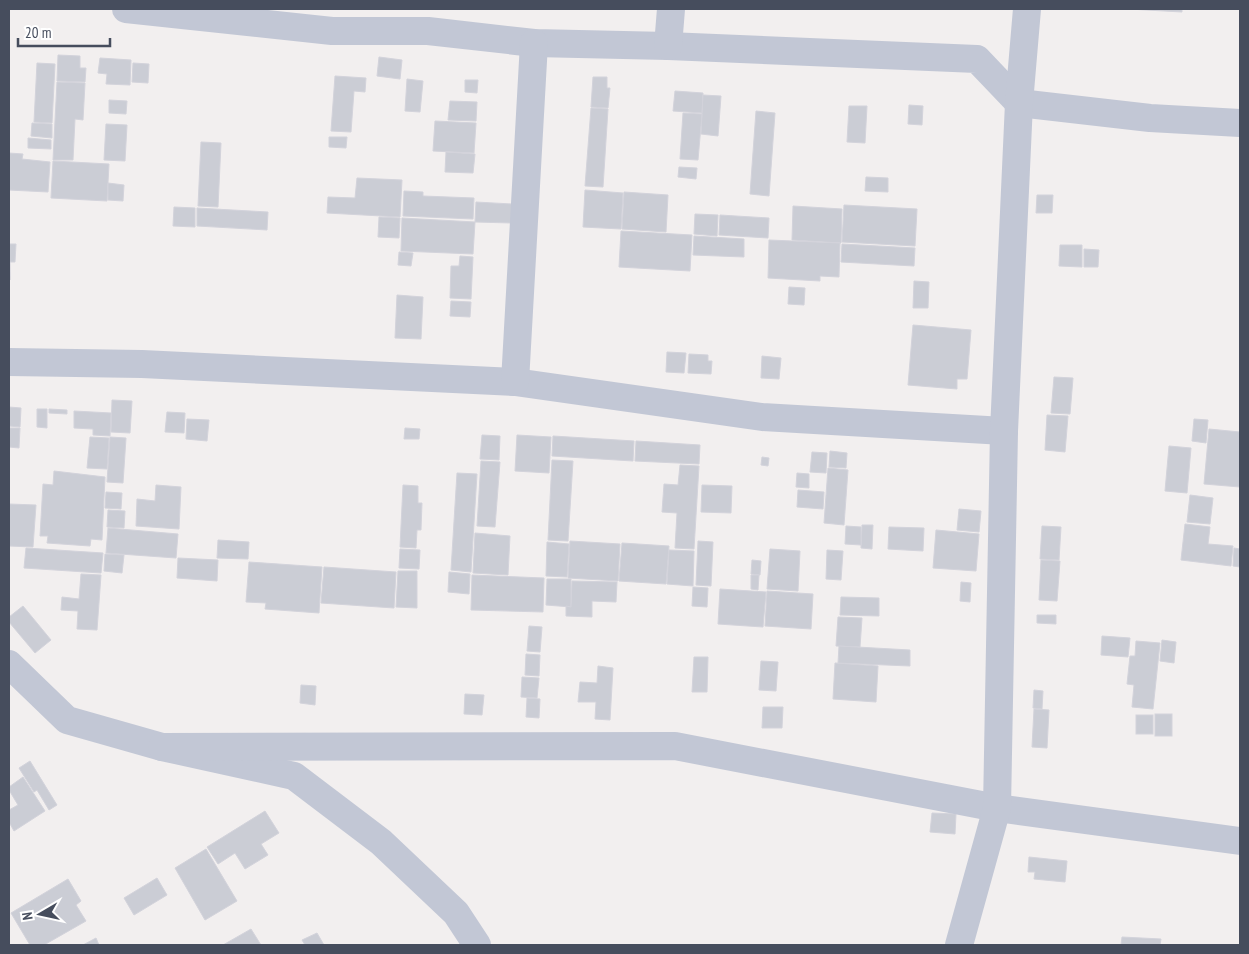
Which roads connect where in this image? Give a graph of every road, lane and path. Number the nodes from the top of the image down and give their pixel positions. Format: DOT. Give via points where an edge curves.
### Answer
graph roads {
  1 [pos="126,9"];
  2 [pos="671,9"];
  3 [pos="1027,9"];
  4 [pos="333,20"];
  5 [pos="534,43"];
  6 [pos="668,46"];
  7 [pos="1019,103"];
  8 [pos="1240,122"];
  9 [pos="9,362"];
  10 [pos="515,382"];
  11 [pos="1004,431"];
  12 [pos="9,664"];
  13 [pos="162,747"];
  14 [pos="996,808"];
  15 [pos="1240,841"];
  16 [pos="477,945"];
  17 [pos="959,945"];
  1 -- 4 [label="street"];
  2 -- 6 [label="street"];
  3 -- 7 [label="street"];
  4 -- 5 [label="street"];
  5 -- 6 [label="street"];
  5 -- 10 [label="street"];
  6 -- 7 [label="street" via="977,60"];
  7 -- 8 [label="street" via="1150,118"];
  7 -- 11 [label="street"];
  9 -- 10 [label="street" via="152,364"];
  10 -- 11 [label="street" via="762,417"];
  11 -- 14 [label="street"];
  12 -- 13 [label="street" via="67,720"];
  13 -- 14 [label="street" via="675,746"];
  13 -- 16 [label="street" via="294,776 380,842 456,913"];
  14 -- 15 [label="street"];
  14 -- 17 [label="street"];
}
